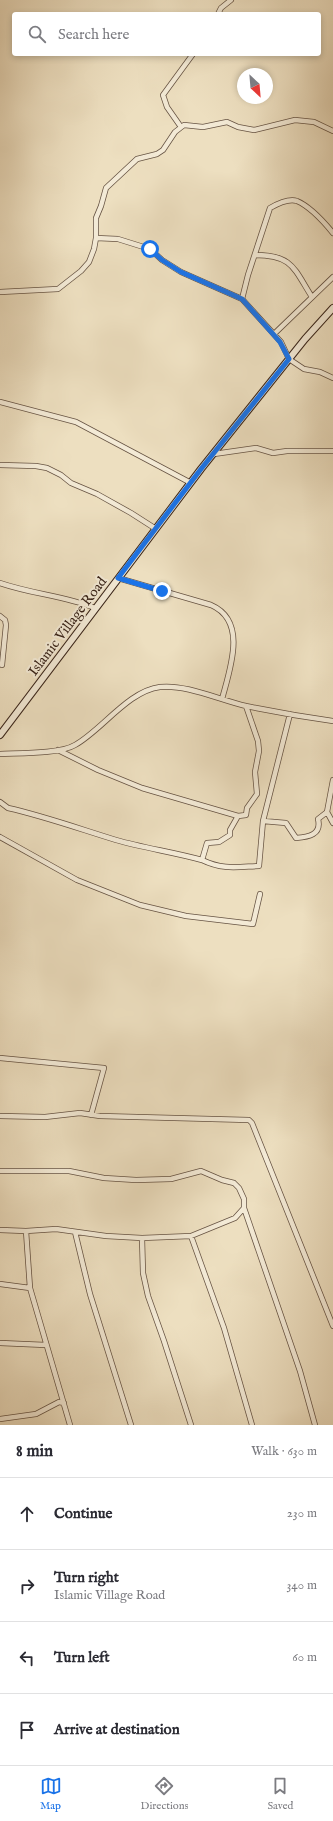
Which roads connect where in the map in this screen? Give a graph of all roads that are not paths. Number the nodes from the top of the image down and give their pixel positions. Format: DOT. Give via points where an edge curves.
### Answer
graph roads {
  1 [pos="231,0"];
  2 [pos="219,12"];
  3 [pos="192,56"];
  4 [pos="181,127"];
  5 [pos="333,131"];
  6 [pos="333,233"];
  7 [pos="96,238"];
  8 [pos="255,255"];
  9 [pos="333,277"];
  10 [pos="0,292"];
  11 [pos="312,297"];
  12 [pos="242,299"];
  13 [pos="333,308"];
  14 [pos="274,334"];
  15 [pos="289,359"];
  16 [pos="333,378"];
  17 [pos="0,402"];
  18 [pos="333,451"];
  19 [pos="214,454"];
  20 [pos="0,465"];
  21 [pos="191,483"];
  22 [pos="156,529"];
  23 [pos="118,578"];
  24 [pos="0,583"];
  25 [pos="95,608"];
  26 [pos="0,616"];
  27 [pos="2,665"];
  28 [pos="222,699"];
  29 [pos="246,706"];
  30 [pos="290,714"];
  31 [pos="333,721"];
  32 [pos="0,735"];
  33 [pos="58,750"];
  34 [pos="0,754"];
  35 [pos="333,780"];
  36 [pos="0,802"];
  37 [pos="327,812"];
  38 [pos="238,816"];
  39 [pos="263,820"];
  40 [pos="333,823"];
  41 [pos="0,837"];
  42 [pos="202,860"];
  43 [pos="260,894"];
  44 [pos="0,1058"];
  45 [pos="91,1115"];
  46 [pos="0,1116"];
  47 [pos="0,1170"];
  48 [pos="244,1208"];
  49 [pos="0,1230"];
  50 [pos="26,1231"];
  51 [pos="75,1232"];
  52 [pos="191,1236"];
  53 [pos="142,1238"];
  54 [pos="0,1284"];
  55 [pos="30,1288"];
  56 [pos="333,1326"];
  57 [pos="0,1343"];
  58 [pos="46,1345"];
  59 [pos="64,1403"];
  60 [pos="0,1419"];
  61 [pos="70,1425"];
  62 [pos="131,1425"];
  63 [pos="191,1425"];
  64 [pos="252,1425"];
  65 [pos="315,1425"];
  1 -- 2 [label="street"];
  3 -- 4 [label="street" via="163,95 167,107"];
  4 -- 5 [label="street" via="203,127 227,122 254,130 295,120 314,122"];
  4 -- 7 [label="street" via="163,150 137,160 106,188 96,218"];
  6 -- 8 [label="street" via="309,210 296,201 288,201 270,208"];
  7 -- 10 [label="street" via="89,262 58,289"];
  7 -- 12 [label="street" via="118,239 150,249 181,272"];
  8 -- 11 [label="street" via="269,255 294,266"];
  8 -- 12 [label="street"];
  9 -- 11 [label="street"];
  11 -- 14 [label="street"];
  12 -- 14 [label="street"];
  13 -- 15 [label="street, Islamic Village Road"];
  14 -- 15 [label="street"];
  15 -- 16 [label="street" via="304,369"];
  15 -- 19 [label="street, Islamic Village Road"];
  17 -- 21 [label="street" via="76,422"];
  18 -- 19 [label="street" via="287,450 273,453 256,448"];
  19 -- 21 [label="street, Islamic Village Road"];
  20 -- 22 [label="street" via="48,468"];
  21 -- 22 [label="street, Islamic Village Road"];
  22 -- 23 [label="street, Islamic Village Road"];
  23 -- 25 [label="street, Islamic Village Road"];
  23 -- 28 [label="street" via="211,604 224,613 232,626 234,642"];
  24 -- 25 [label="street" via="34,593 79,601"];
  25 -- 32 [label="street, Islamic Village Road"];
  26 -- 27 [label="street" via="6,625"];
  28 -- 29 [label="street"];
  28 -- 33 [label="street" via="186,689 161,687 150,690 116,712 83,740"];
  29 -- 30 [label="street"];
  29 -- 38 [label="street" via="258,741 255,772 257,794 250,803 246,815"];
  30 -- 31 [label="street"];
  30 -- 39 [label="street"];
  33 -- 34 [label="street"];
  33 -- 38 [label="street" via="142,788"];
  35 -- 37 [label="street"];
  36 -- 42 [label="street" via="8,808 121,841"];
  37 -- 39 [label="street" via="318,819 318,831 312,836 296,838 286,823"];
  37 -- 40 [label="street"];
  38 -- 42 [label="street" via="230,835 219,842 207,843"];
  39 -- 42 [label="street" via="259,866 216,867"];
  41 -- 43 [label="street" via="77,880 140,905 186,916 253,924"];
  44 -- 45 [label="street" via="104,1068"];
  45 -- 46 [label="street" via="80,1113 37,1118"];
  45 -- 56 [label="street" via="249,1120"];
  47 -- 48 [label="street" via="69,1172 136,1180 171,1179 200,1171 234,1183 244,1199"];
  48 -- 52 [label="street" via="235,1218"];
  48 -- 65 [label="street" via="300,1371"];
  49 -- 50 [label="street"];
  50 -- 51 [label="street" via="56,1229"];
  50 -- 55 [label="street"];
  51 -- 53 [label="street"];
  51 -- 62 [label="street" via="92,1302"];
  52 -- 53 [label="street"];
  52 -- 64 [label="street" via="224,1328"];
  53 -- 63 [label="street" via="143,1273 148,1296"];
  54 -- 55 [label="street"];
  55 -- 58 [label="street"];
  57 -- 58 [label="street"];
  58 -- 59 [label="street"];
  59 -- 60 [label="street" via="59,1402 36,1414"];
  59 -- 61 [label="street"];
}
